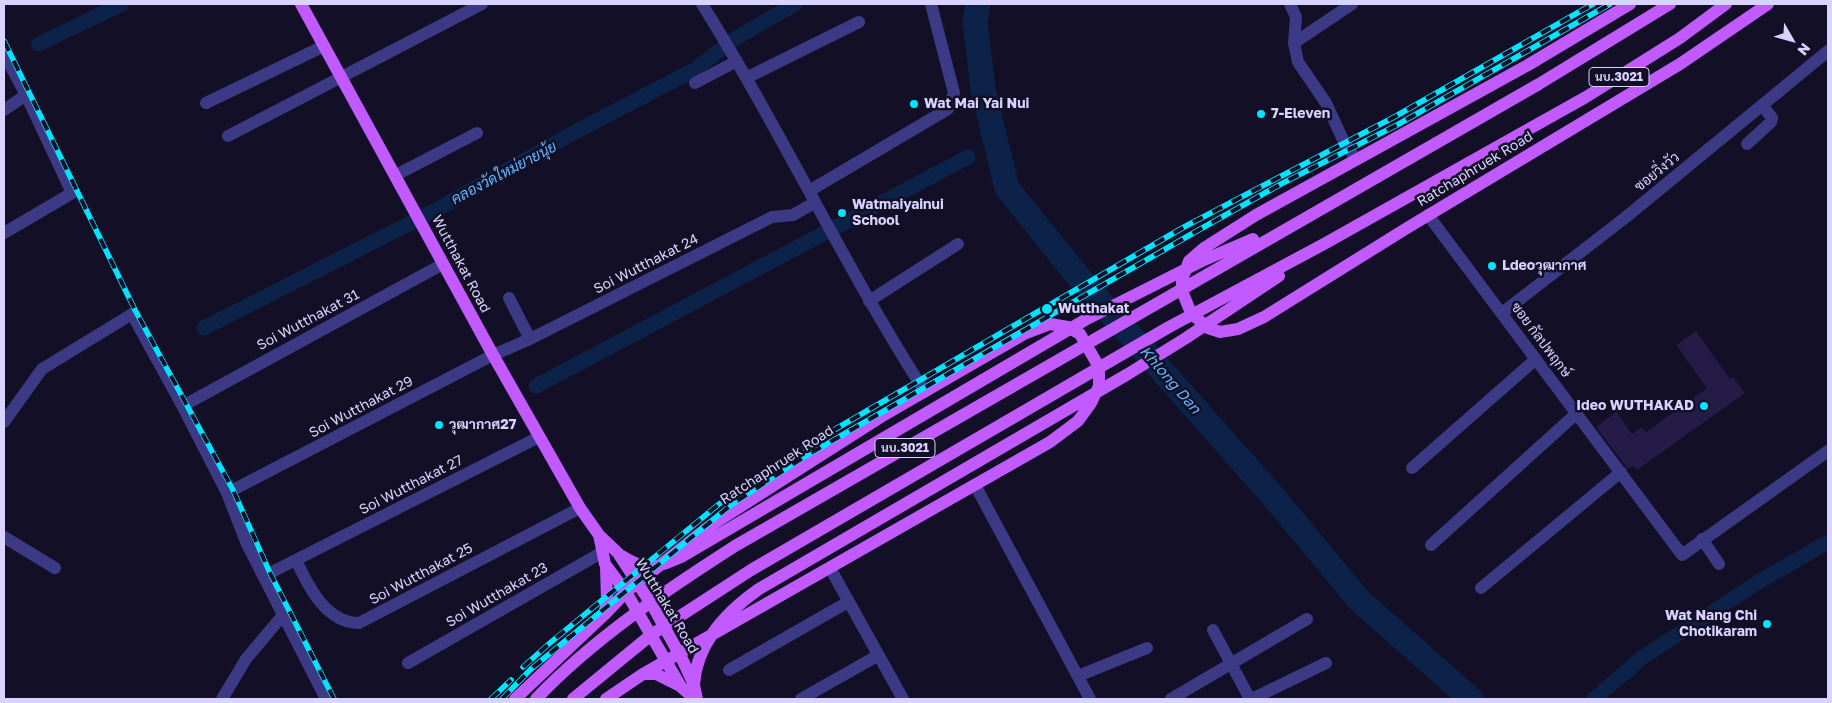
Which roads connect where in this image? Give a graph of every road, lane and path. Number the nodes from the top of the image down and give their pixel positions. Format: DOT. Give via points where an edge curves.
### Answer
graph roads {
  1 [pos="301,4"];
  2 [pos="482,4"];
  3 [pos="702,4"];
  4 [pos="932,4"];
  5 [pos="1290,4"];
  6 [pos="1352,4"];
  7 [pos="1630,4"];
  8 [pos="1662,4"];
  9 [pos="1670,4"];
  10 [pos="1726,4"];
  11 [pos="1768,4"];
  12 [pos="1647,19"];
  13 [pos="859,22"];
  14 [pos="1294,44"];
  15 [pos="324,46"];
  16 [pos="731,51"];
  17 [pos="1828,51"];
  18 [pos="4,54"];
  19 [pos="340,77"];
  20 [pos="746,78"];
  21 [pos="695,82"];
  22 [pos="26,95"];
  23 [pos="206,103"];
  24 [pos="1762,105"];
  25 [pos="4,110"];
  26 [pos="477,134"];
  27 [pos="228,136"];
  28 [pos="1747,144"];
  29 [pos="1356,159"];
  30 [pos="396,175"];
  31 [pos="811,197"];
  32 [pos="1428,215"];
  33 [pos="1293,224"];
  34 [pos="4,232"];
  35 [pos="958,244"];
  36 [pos="1324,244"];
  37 [pos="444,264"];
  38 [pos="509,298"];
  39 [pos="869,301"];
  40 [pos="1502,313"];
  41 [pos="530,339"];
  42 [pos="493,355"];
  43 [pos="1536,359"];
  44 [pos="925,392"];
  45 [pos="188,404"];
  46 [pos="1577,413"];
  47 [pos="4,422"];
  48 [pos="539,437"];
  49 [pos="1828,451"];
  50 [pos="1412,468"];
  51 [pos="1621,472"];
  52 [pos="975,485"];
  53 [pos="226,493"];
  54 [pos="580,508"];
  55 [pos="599,536"];
  56 [pos="4,537"];
  57 [pos="1702,539"];
  58 [pos="1431,545"];
  59 [pos="618,553"];
  60 [pos="603,558"];
  61 [pos="296,560"];
  62 [pos="1718,564"];
  63 [pos="55,568"];
  64 [pos="653,568"];
  65 [pos="830,568"];
  66 [pos="264,576"];
  67 [pos="638,582"];
  68 [pos="1481,588"];
  69 [pos="626,592"];
  70 [pos="848,602"];
  71 [pos="283,615"];
  72 [pos="604,615"];
  73 [pos="1307,618"];
  74 [pos="1213,630"];
  75 [pos="710,636"];
  76 [pos="1147,648"];
  77 [pos="680,654"];
  78 [pos="877,656"];
  79 [pos="666,662"];
  80 [pos="408,663"];
  81 [pos="1326,663"];
  82 [pos="1232,664"];
  83 [pos="729,670"];
  84 [pos="643,674"];
  85 [pos="1078,676"];
  86 [pos="694,685"];
  87 [pos="681,686"];
  88 [pos="222,699"];
  89 [pos="326,699"];
  90 [pos="515,699"];
  91 [pos="536,699"];
  92 [pos="573,699"];
  93 [pos="606,699"];
  94 [pos="696,699"];
  95 [pos="801,699"];
  96 [pos="903,699"];
  97 [pos="1090,699"];
  98 [pos="1171,699"];
  99 [pos="1251,699"];
  1 -- 15 [label="main road, Wutthakat Road"];
  2 -- 19 [label="street"];
  3 -- 16 [label="street"];
  4 -- 31 [label="street, Soi Wutthakat 24" via="954,93 948,109"];
  5 -- 14 [label="street" via="1296,17"];
  6 -- 14 [label="street"];
  7 -- 29 [label="main road, Ratchaphruek Road / นบ.3021" via="1528,65"];
  8 -- 12 [label="main road"];
  9 -- 12 [label="main road, นบ.3021"];
  10 -- 36 [label="main road, Ratchaphruek Road / นบ.3021" via="1633,68"];
  11 -- 32 [label="main road, Ratchaphruek Road / นบ.3021" via="1680,64"];
  12 -- 33 [label="main road, นบ.3021"];
  13 -- 20 [label="street"];
  14 -- 29 [label="street" via="1298,62 1326,103 1344,142"];
  15 -- 19 [label="main road, Wutthakat Road"];
  15 -- 23 [label="street"];
  16 -- 20 [label="street"];
  16 -- 21 [label="street"];
  17 -- 24 [label="street, ซอยวิ่งวัว"];
  18 -- 22 [label="street"];
  19 -- 27 [label="street"];
  19 -- 30 [label="main road, Wutthakat Road"];
  20 -- 31 [label="street"];
  22 -- 25 [label="street"];
  22 -- 34 [label="street" via="72,193"];
  24 -- 28 [label="street" via="1772,118 1771,122"];
  24 -- 40 [label="street, ซอยวิ่งวัว"];
  26 -- 30 [label="street"];
  29 -- 32 [label="main road, Ratchaphruek Road / นบ.3021" via="1256,215 1189,261 1182,291 1187,307 1200,322 1220,332 1238,329 1264,317"];
  30 -- 37 [label="main road, Wutthakat Road"];
  31 -- 39 [label="street"];
  31 -- 41 [label="street, Soi Wutthakat 24" via="793,215 772,217"];
  32 -- 40 [label="street, ซอย กัลปพฤกษ์"];
  33 -- 64 [label="main road" via="1204,260 1120,301 695,549"];
  33 -- 91 [label="main road, นบ.3021" via="735,546 630,618"];
  35 -- 39 [label="street"];
  36 -- 75 [label="main road" via="1186,338 759,589 738,604"];
  36 -- 92 [label="main road, Ratchaphruek Road / นบ.3021" via="1169,327 751,570 651,635"];
  37 -- 42 [label="main road, Wutthakat Road"];
  37 -- 45 [label="street, Soi Wutthakat 31"];
  38 -- 41 [label="street"];
  39 -- 44 [label="street"];
  40 -- 43 [label="street, ซอย กัลปพฤกษ์"];
  41 -- 42 [label="street, Soi Wutthakat 24"];
  42 -- 48 [label="main road, Wutthakat Road"];
  42 -- 53 [label="street, Soi Wutthakat 29"];
  43 -- 46 [label="street, ซอย กัลปพฤกษ์"];
  43 -- 50 [label="street"];
  44 -- 52 [label="main road, Ratchaphruek Road / นบ.3021" via="1024,334 1050,324 1068,327 1080,334 1091,349 1099,367 1099,386 1078,421 1050,442"];
  44 -- 64 [label="main road, Ratchaphruek Road / นบ.3021" via="758,494"];
  46 -- 51 [label="street, ซอย กัลปพฤกษ์"];
  46 -- 58 [label="street"];
  47 -- 53 [label="street" via="42,369 132,314"];
  48 -- 54 [label="main road, Wutthakat Road"];
  48 -- 61 [label="street, Soi Wutthakat 27"];
  49 -- 57 [label="street"];
  51 -- 57 [label="street, ซอย กัลปพฤกษ์" via="1682,554"];
  51 -- 68 [label="street"];
  52 -- 65 [label="main road, Ratchaphruek Road / นบ.3021"];
  52 -- 85 [label="street"];
  53 -- 66 [label="street"];
  54 -- 55 [label="main road, Wutthakat Road"];
  54 -- 61 [label="street, Soi Wutthakat 25" via="359,623 350,623 321,603 312,593"];
  55 -- 59 [label="main road, Wutthakat Road"];
  55 -- 60 [label="main road, Wutthakat Road"];
  56 -- 63 [label="street"];
  57 -- 62 [label="street"];
  59 -- 64 [label="main road" via="634,564"];
  59 -- 67 [label="main road, Wutthakat Road"];
  60 -- 69 [label="main road, Wutthakat Road"];
  60 -- 72 [label="main road" via="607,601"];
  60 -- 80 [label="street, Soi Wutthakat 23"];
  61 -- 66 [label="street, Soi Wutthakat 27"];
  64 -- 67 [label="main road, Ratchaphruek Road"];
  65 -- 70 [label="street"];
  65 -- 75 [label="main road, Ratchaphruek Road / นบ.3021"];
  66 -- 71 [label="street"];
  67 -- 69 [label="main road, Ratchaphruek Road"];
  67 -- 77 [label="main road, Wutthakat Road"];
  69 -- 72 [label="main road, Ratchaphruek Road"];
  69 -- 79 [label="main road, Wutthakat Road"];
  70 -- 78 [label="street"];
  70 -- 83 [label="street"];
  71 -- 88 [label="street" via="246,659"];
  71 -- 89 [label="street"];
  72 -- 90 [label="main road, Ratchaphruek Road"];
  73 -- 82 [label="street"];
  74 -- 82 [label="street"];
  75 -- 77 [label="main road, Ratchaphruek Road / นบ.3021"];
  75 -- 86 [label="main road" via="695,667"];
  76 -- 85 [label="street"];
  77 -- 79 [label="main road, Ratchaphruek Road / นบ.3021"];
  77 -- 86 [label="main road, Wutthakat Road"];
  78 -- 95 [label="street"];
  78 -- 96 [label="street"];
  79 -- 84 [label="main road, Ratchaphruek Road / นบ.3021"];
  79 -- 87 [label="main road, Wutthakat Road"];
  81 -- 99 [label="street"];
  82 -- 98 [label="street"];
  82 -- 99 [label="street"];
  84 -- 87 [label="main road" via="656,674"];
  84 -- 93 [label="main road, Ratchaphruek Road / นบ.3021"];
  85 -- 97 [label="street"];
  86 -- 94 [label="main road, Wutthakat Road"];
  87 -- 94 [label="main road, Wutthakat Road"];
}
